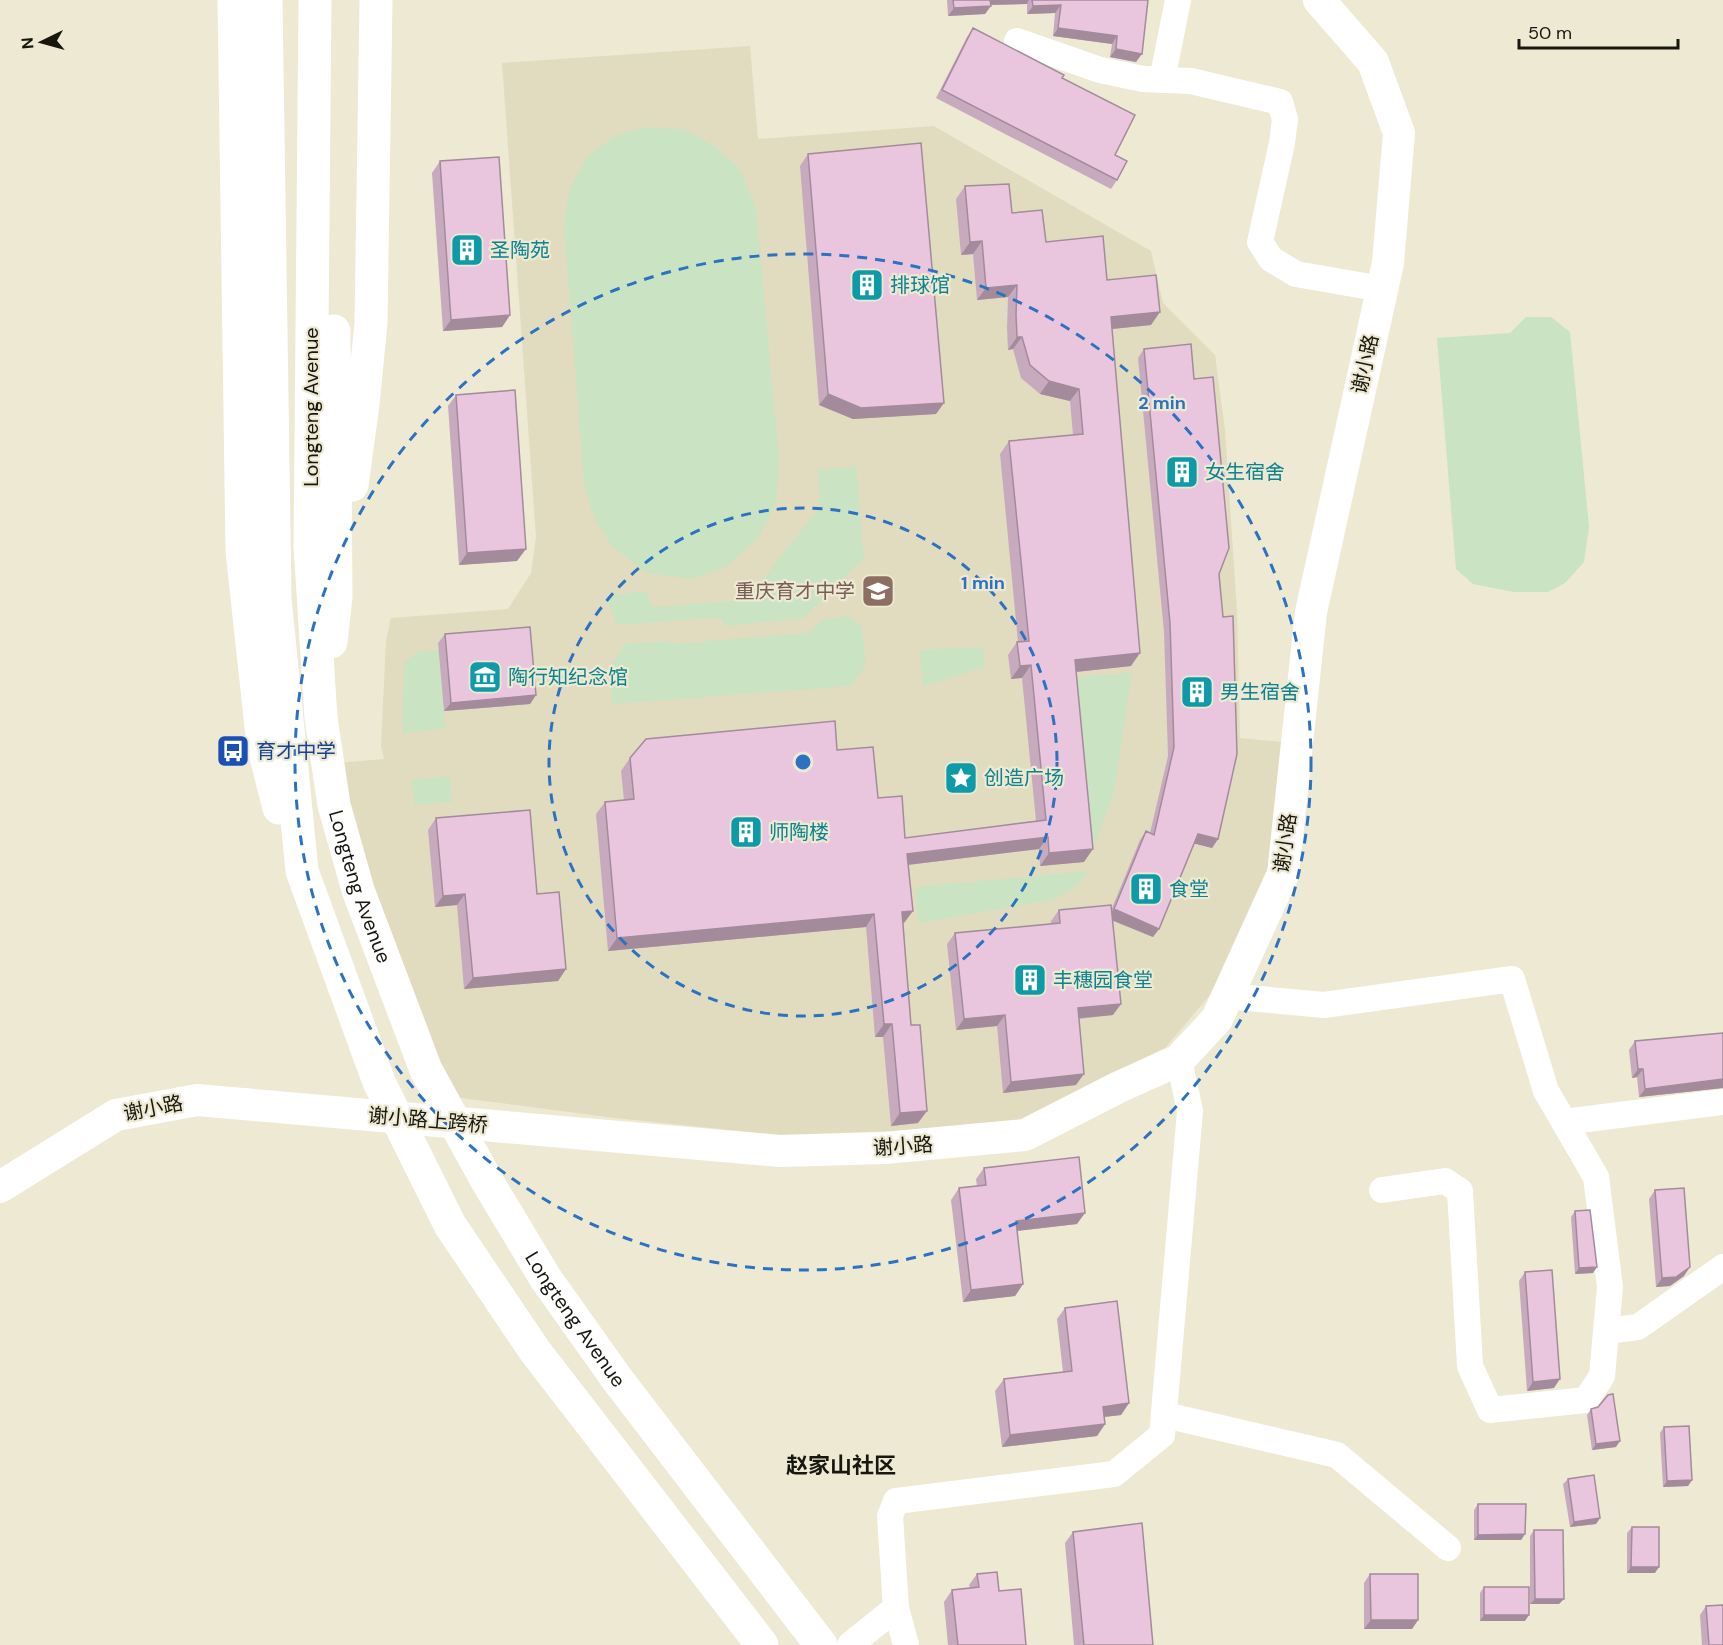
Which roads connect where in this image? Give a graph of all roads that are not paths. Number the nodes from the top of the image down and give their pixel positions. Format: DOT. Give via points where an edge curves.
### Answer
graph roads {
  1 [pos="210,0"];
  2 [pos="234,0"];
  3 [pos="266,0"];
  4 [pos="315,0"];
  5 [pos="336,0"];
  6 [pos="376,0"];
  7 [pos="1178,0"];
  8 [pos="1326,2"];
  9 [pos="1017,40"];
  10 [pos="1162,80"];
  11 [pos="1382,289"];
  12 [pos="336,597"];
  13 [pos="275,598"];
  14 [pos="256,687"];
  15 [pos="321,718"];
  16 [pos="302,871"];
  17 [pos="1227,996"];
  18 [pos="1179,1060"];
  19 [pos="1723,1102"];
  20 [pos="290,1107"];
  21 [pos="1564,1122"];
  22 [pos="566,1132"];
  23 [pos="0,1187"];
  24 [pos="1382,1190"];
  25 [pos="1723,1266"];
  26 [pos="1606,1331"];
  27 [pos="1165,1415"];
  28 [pos="1448,1548"];
  29 [pos="896,1608"];
  30 [pos="760,1643"];
  31 [pos="821,1645"];
  32 [pos="850,1645"];
  33 [pos="906,1645"];
  1 -- 14 [label="highway" via="215,22 222,503"];
  2 -- 14 [label="highway" via="242,551"];
  3 -- 13 [label="highway, Longteng Avenue"];
  4 -- 15 [label="highway, Longteng Avenue" via="310,546"];
  5 -- 12 [label="highway"];
  6 -- 12 [label="highway" via="371,323"];
  7 -- 10 [label="street"];
  8 -- 11 [label="street, 谢小路" via="1373,62 1399,133 1388,262"];
  9 -- 10 [label="street" via="1100,70"];
  10 -- 11 [label="street" via="1191,81 1280,102 1285,118 1282,143 1260,242 1271,259 1296,274"];
  11 -- 17 [label="street, 谢小路" via="1311,612 1283,874"];
  12 -- 15 [label="highway"];
  13 -- 14 [label="highway"];
  13 -- 16 [label="highway, Longteng Avenue"];
  14 -- 16 [label="highway" via="263,745 282,822"];
  15 -- 31 [label="highway, Longteng Avenue" via="334,805 358,890 426,1070 546,1279 617,1379"];
  16 -- 30 [label="highway, Longteng Avenue" via="379,1082 450,1224 535,1351"];
  17 -- 18 [label="street, 谢小路" via="1217,1019"];
  17 -- 21 [label="street" via="1324,1005 1512,979 1546,1091"];
  18 -- 22 [label="street, 谢小路" via="1025,1135 885,1148 780,1151"];
  18 -- 27 [label="street" via="1190,1111"];
  19 -- 21 [label="street"];
  20 -- 22 [label="street, 谢小路上跨桥"];
  20 -- 23 [label="street, 谢小路" via="197,1100 116,1115"];
  21 -- 26 [label="street" via="1596,1178 1610,1287"];
  24 -- 26 [label="street" via="1445,1181 1460,1191 1470,1366 1490,1410 1586,1400 1602,1376"];
  25 -- 26 [label="street" via="1638,1327"];
  27 -- 28 [label="street" via="1337,1455"];
  27 -- 29 [label="street" via="1162,1435 1114,1474 896,1501 890,1516"];
  29 -- 32 [label="street"];
  29 -- 33 [label="street"];
}
